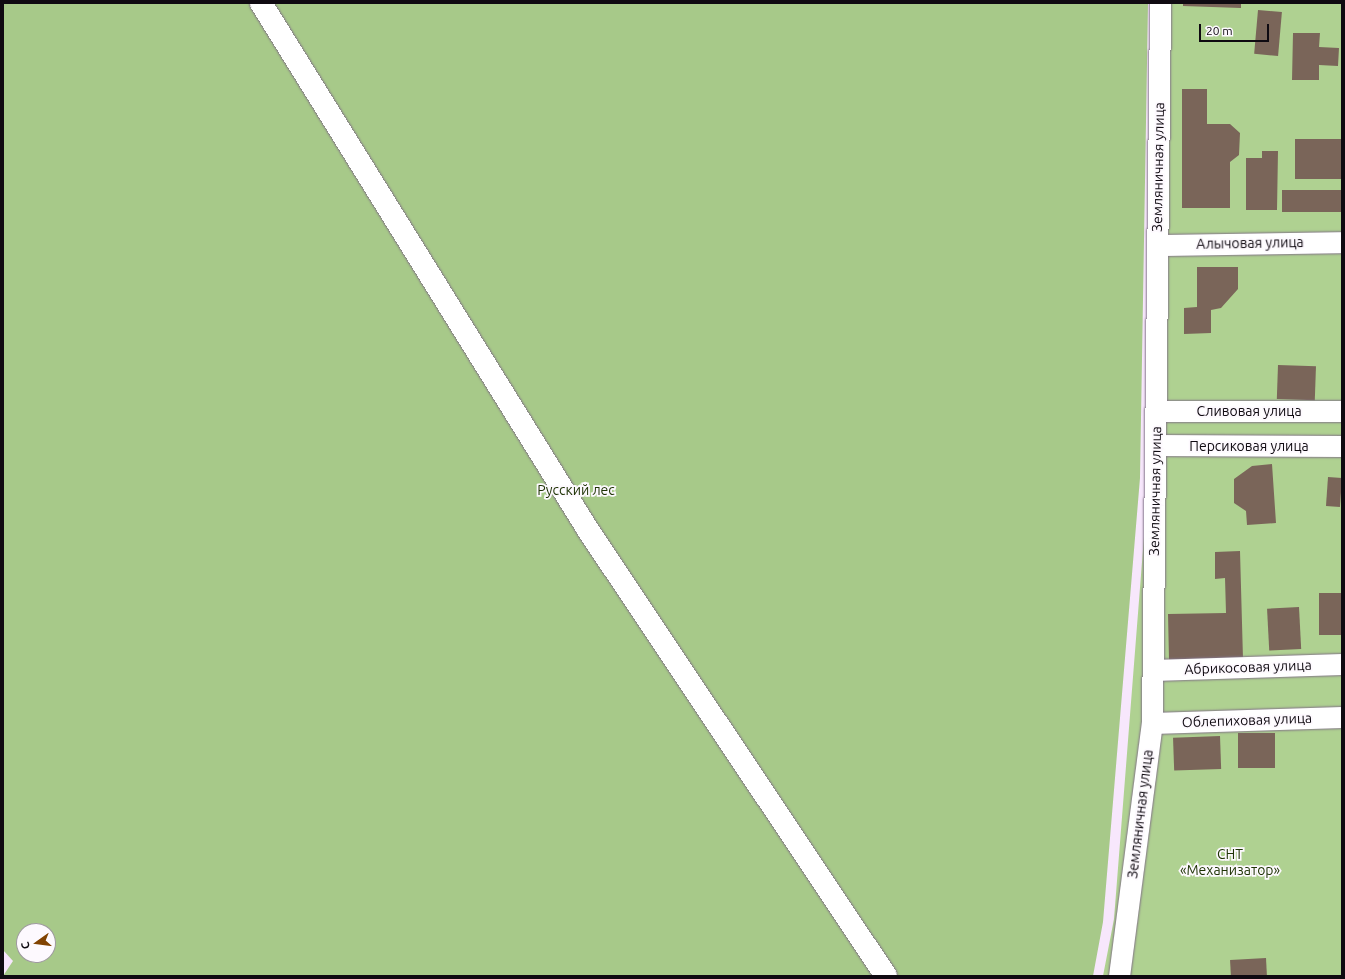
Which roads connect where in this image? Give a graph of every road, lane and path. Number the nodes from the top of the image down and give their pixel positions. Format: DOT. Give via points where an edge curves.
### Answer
graph roads {
  1 [pos="261,3"];
  2 [pos="1160,3"];
  3 [pos="1342,242"];
  4 [pos="1158,245"];
  5 [pos="1342,411"];
  6 [pos="1156,412"];
  7 [pos="1156,445"];
  8 [pos="1342,446"];
  9 [pos="1342,664"];
  10 [pos="1153,670"];
  11 [pos="1342,717"];
  12 [pos="1152,723"];
  13 [pos="886,976"];
  14 [pos="1119,976"];
  1 -- 13 [label="main road" via="588,530"];
  2 -- 4 [label="street, Земляничная улица"];
  3 -- 4 [label="street, Алычовая улица"];
  4 -- 6 [label="street, Земляничная улица"];
  5 -- 6 [label="street, Сливовая улица"];
  6 -- 7 [label="street, Земляничная улица"];
  7 -- 8 [label="street, Персиковая улица"];
  7 -- 10 [label="street, Земляничная улица"];
  9 -- 10 [label="street, Абрикосовая улица"];
  10 -- 12 [label="street, Земляничная улица"];
  11 -- 12 [label="street, Облепиховая улица"];
  12 -- 14 [label="street, Земляничная улица"];
}
